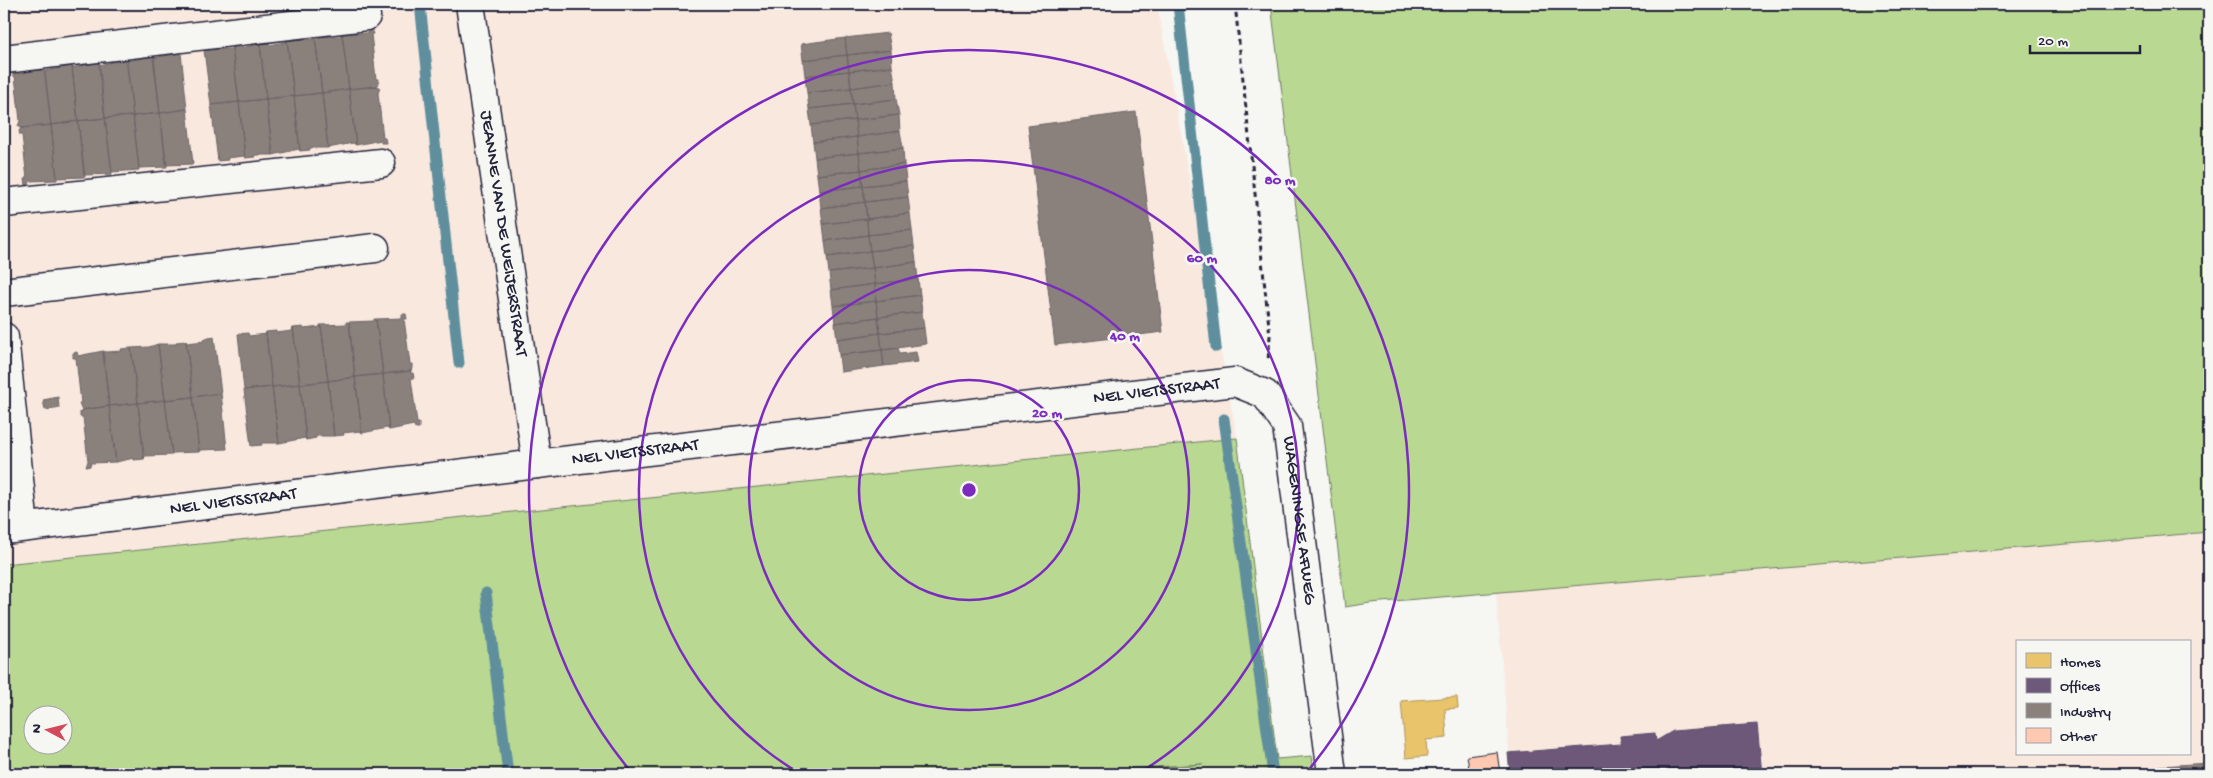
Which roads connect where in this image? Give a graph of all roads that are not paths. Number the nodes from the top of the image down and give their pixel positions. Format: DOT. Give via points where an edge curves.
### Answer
graph roads {
  1 [pos="470,4"];
  2 [pos="366,16"];
  3 [pos="4,59"];
  4 [pos="382,163"];
  5 [pos="4,204"];
  6 [pos="375,248"];
  7 [pos="4,292"];
  8 [pos="4,337"];
  9 [pos="1265,394"];
  10 [pos="537,464"];
  11 [pos="14,528"];
  12 [pos="1332,774"];
  1 -- 10 [label="street, JEANNE VAN DE WEIJERSTRAAT"];
  2 -- 3 [label="street"];
  4 -- 5 [label="street"];
  6 -- 7 [label="street"];
  8 -- 11 [label="street"];
  9 -- 10 [label="street, NEL VIETSSTRAAT" via="1236,382"];
  9 -- 12 [label="street, WAGENINGSE AFWEG" via="1287,426"];
  10 -- 11 [label="street, NEL VIETSSTRAAT"];
}
